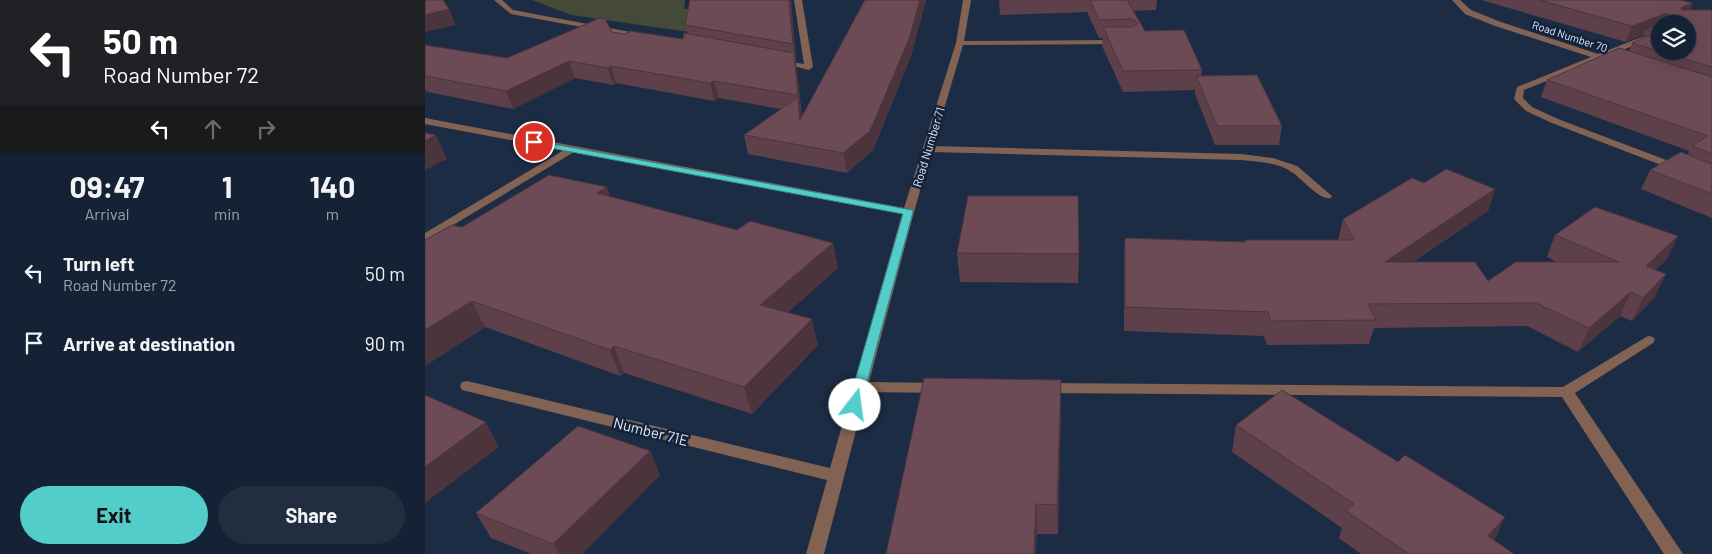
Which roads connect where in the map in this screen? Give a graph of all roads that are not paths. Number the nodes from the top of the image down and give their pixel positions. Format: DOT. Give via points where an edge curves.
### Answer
graph roads {
  1 [pos="497,0"];
  2 [pos="798,0"];
  3 [pos="967,0"];
  4 [pos="1456,0"];
  5 [pos="1651,36"];
  6 [pos="645,37"];
  7 [pos="1131,42"];
  8 [pos="960,43"];
  9 [pos="1598,57"];
  10 [pos="770,60"];
  11 [pos="1617,63"];
  12 [pos="425,121"];
  13 [pos="928,149"];
  14 [pos="571,150"];
  15 [pos="1684,171"];
  16 [pos="1327,196"];
  17 [pos="908,212"];
  18 [pos="425,238"];
  19 [pos="1647,340"];
  20 [pos="467,386"];
  21 [pos="860,387"];
  22 [pos="959,388"];
  23 [pos="1029,388"];
  24 [pos="1566,392"];
  25 [pos="835,476"];
  26 [pos="815,554"];
  27 [pos="1674,554"];
  1 -- 6 [label="street" via="511,12"];
  2 -- 10 [label="street" via="809,67"];
  3 -- 8 [label="street, Road Number 71"];
  4 -- 9 [label="street, Road Number 70" via="1468,12"];
  5 -- 9 [label="street"];
  7 -- 8 [label="street"];
  8 -- 13 [label="street, Road Number 71"];
  9 -- 11 [label="street, Road Number 70"];
  9 -- 15 [label="street" via="1520,89 1518,99 1546,117"];
  12 -- 14 [label="street"];
  13 -- 16 [label="street" via="1241,157 1273,161 1293,168"];
  13 -- 17 [label="street, Road Number 71"];
  14 -- 17 [label="street"];
  14 -- 18 [label="street"];
  17 -- 21 [label="street, Road Number 71"];
  19 -- 24 [label="street"];
  20 -- 25 [label="street, Number 71E"];
  21 -- 22 [label="street"];
  21 -- 25 [label="street, Road Number 71"];
  23 -- 24 [label="street"];
  24 -- 27 [label="street"];
  25 -- 26 [label="street, Road Number 71"];
}
